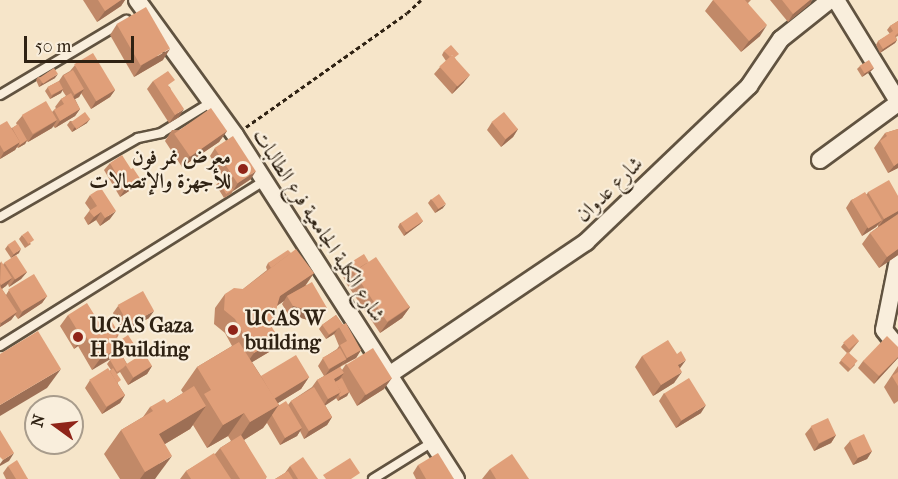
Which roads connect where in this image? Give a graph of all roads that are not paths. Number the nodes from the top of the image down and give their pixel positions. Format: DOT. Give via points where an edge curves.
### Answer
graph roads {
  1 [pos="830,0"];
  2 [pos="836,0"];
  3 [pos="140,5"];
  4 [pos="0,96"];
  5 [pos="898,102"];
  6 [pos="210,103"];
  7 [pos="820,160"];
  8 [pos="264,181"];
  9 [pos="0,217"];
  10 [pos="898,260"];
  11 [pos="0,346"];
  12 [pos="898,347"];
  13 [pos="389,375"];
  14 [pos="431,443"];
  15 [pos="373,479"];
  16 [pos="456,479"];
  1 -- 13 [label="street, شارع عدوان" via="781,39 748,86 586,242"];
  2 -- 5 [label="street"];
  3 -- 4 [label="lane"];
  3 -- 6 [label="street, شارع الكلية الجامعية فرع الطالبات"];
  5 -- 7 [label="street"];
  6 -- 8 [label="street, شارع الكلية الجامعية فرع الطالبات"];
  6 -- 9 [label="lane" via="161,133 138,138"];
  8 -- 11 [label="lane"];
  8 -- 13 [label="street, شارع الكلية الجامعية فرع الطالبات"];
  10 -- 12 [label="street" via="884,330"];
  13 -- 14 [label="street, شارع الكلية الجامعية فرع الطالبات"];
  14 -- 15 [label="lane"];
  14 -- 16 [label="street, شارع الكلية الجامعية فرع الطالبات"];
}
